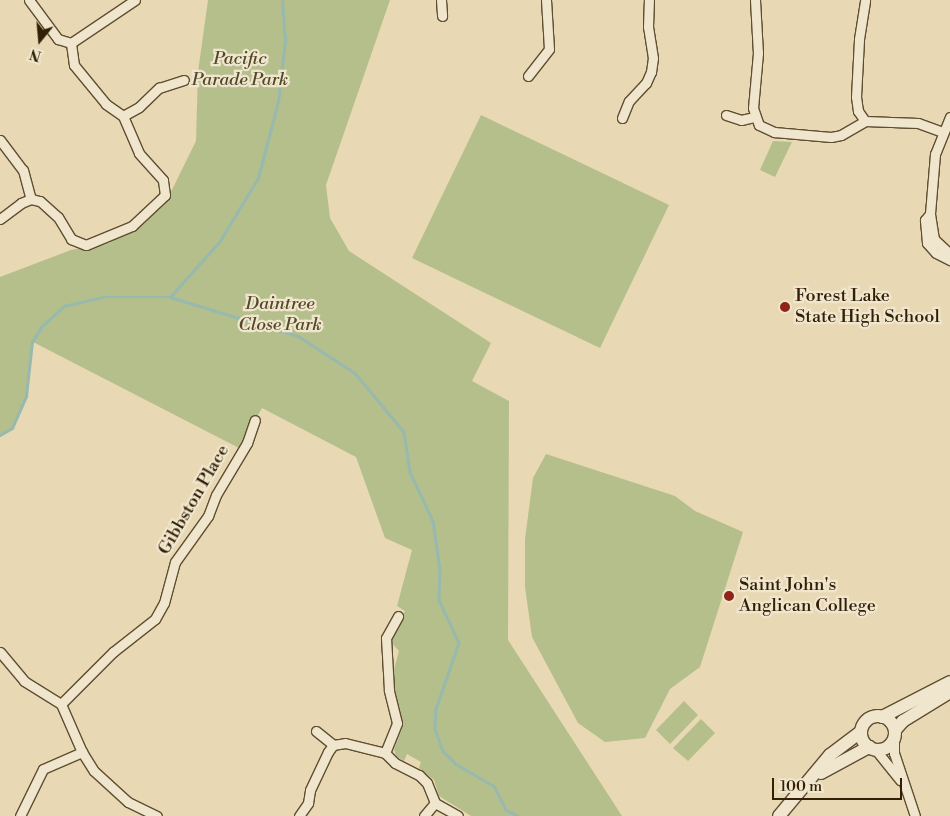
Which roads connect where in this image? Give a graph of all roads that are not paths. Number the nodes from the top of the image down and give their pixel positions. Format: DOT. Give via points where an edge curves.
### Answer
graph roads {
  1 [pos="29,0"];
  2 [pos="135,0"];
  3 [pos="441,0"];
  4 [pos="546,0"];
  5 [pos="649,0"];
  6 [pos="755,0"];
  7 [pos="866,0"];
  8 [pos="442,16"];
  9 [pos="71,42"];
  10 [pos="528,76"];
  11 [pos="184,80"];
  12 [pos="726,115"];
  13 [pos="123,116"];
  14 [pos="754,117"];
  15 [pos="950,117"];
  16 [pos="622,118"];
  17 [pos="865,120"];
  18 [pos="943,132"];
  19 [pos="0,140"];
  20 [pos="31,199"];
  21 [pos="930,214"];
  22 [pos="0,219"];
  23 [pos="950,254"];
  24 [pos="950,260"];
  25 [pos="255,420"];
  26 [pos="398,616"];
  27 [pos="0,652"];
  28 [pos="950,682"];
  29 [pos="950,692"];
  30 [pos="61,704"];
  31 [pos="882,716"];
  32 [pos="316,731"];
  33 [pos="861,732"];
  34 [pos="894,735"];
  35 [pos="333,745"];
  36 [pos="872,748"];
  37 [pos="82,752"];
  38 [pos="385,753"];
  39 [pos="904,786"];
  40 [pos="800,788"];
  41 [pos="435,803"];
  42 [pos="20,816"];
  43 [pos="157,816"];
  44 [pos="299,816"];
  45 [pos="424,816"];
  46 [pos="458,816"];
  47 [pos="779,816"];
  48 [pos="915,816"];
  1 -- 9 [label="street" via="58,39"];
  2 -- 9 [label="street"];
  3 -- 8 [label="street"];
  4 -- 10 [label="street" via="549,50"];
  5 -- 16 [label="street" via="651,72 646,83 629,101"];
  6 -- 14 [label="street" via="758,53"];
  7 -- 17 [label="street" via="859,39 856,98 858,111"];
  9 -- 13 [label="street" via="74,65 106,104"];
  11 -- 13 [label="street" via="160,88"];
  12 -- 14 [label="street" via="741,120"];
  13 -- 20 [label="street" via="139,153 163,180 165,195 160,203 118,234 86,245 71,239 48,205"];
  14 -- 17 [label="street" via="759,125 774,132 831,137 841,135"];
  15 -- 18 [label="street"];
  17 -- 18 [label="street" via="918,123"];
  18 -- 21 [label="street" via="935,154"];
  19 -- 20 [label="street" via="24,170"];
  20 -- 22 [label="street"];
  21 -- 23 [label="street" via="934,239"];
  21 -- 24 [label="street" via="925,220 927,243 936,253"];
  25 -- 30 [label="street, Gibbston Place" via="247,443 216,495 208,516 175,562 164,603 155,619 113,652"];
  26 -- 38 [label="street" via="386,638 389,690 397,723"];
  27 -- 30 [label="street" via="24,681"];
  28 -- 31 [label="street"];
  29 -- 34 [label="street" via="903,721"];
  30 -- 37 [label="street"];
  31 -- 33 [label="street" via="867,720"];
  31 -- 34 [label="street" via="891,722"];
  32 -- 35 [label="street"];
  33 -- 36 [label="street"];
  33 -- 40 [label="street" via="830,755"];
  34 -- 36 [label="street" via="886,748"];
  34 -- 39 [label="street"];
  35 -- 38 [label="street" via="345,742"];
  35 -- 44 [label="street"];
  36 -- 39 [label="street"];
  36 -- 40 [label="street" via="846,756"];
  37 -- 42 [label="street" via="43,770"];
  37 -- 43 [label="street" via="109,786 128,802"];
  38 -- 41 [label="street" via="427,783"];
  39 -- 48 [label="street"];
  40 -- 47 [label="street"];
  41 -- 45 [label="street"];
  41 -- 46 [label="street"];
}
